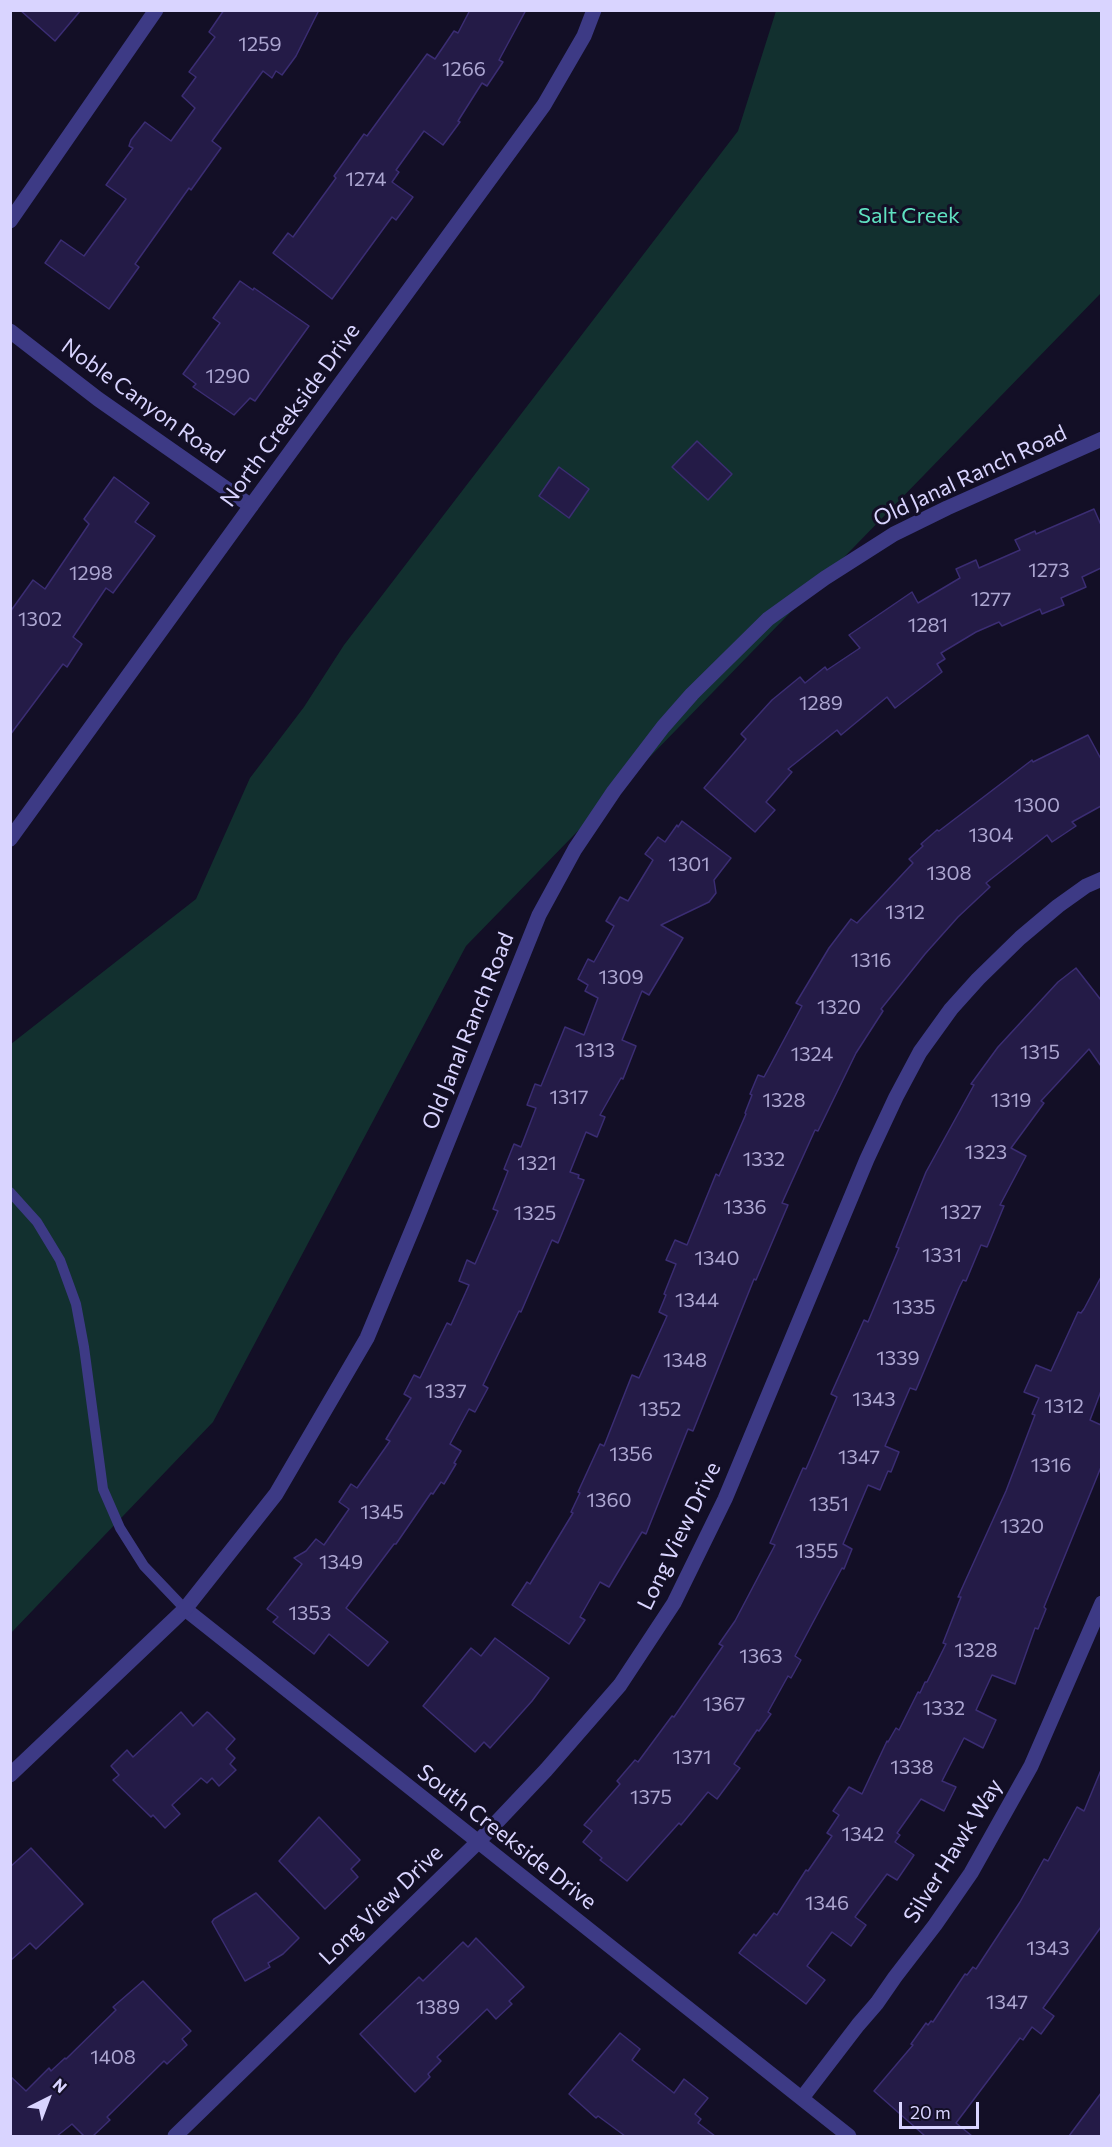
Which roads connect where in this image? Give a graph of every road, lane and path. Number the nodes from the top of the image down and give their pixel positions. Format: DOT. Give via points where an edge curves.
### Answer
graph roads {
  1 [pos="156,10"];
  2 [pos="594,10"];
  3 [pos="10,221"];
  4 [pos="10,331"];
  5 [pos="1101,439"];
  6 [pos="251,506"];
  7 [pos="10,839"];
  8 [pos="1101,879"];
  9 [pos="10,1192"];
  10 [pos="1101,1603"];
  11 [pos="185,1610"];
  12 [pos="10,1775"];
  13 [pos="477,1843"];
  14 [pos="802,2098"];
  15 [pos="175,2136"];
  16 [pos="849,2136"];
  1 -- 3 [label="street"];
  2 -- 6 [label="street, North Creekside Drive" via="584,36 544,105"];
  4 -- 6 [label="street, Noble Canyon Road" via="98,399"];
  5 -- 11 [label="street, Old Janal Ranch Road" via="894,534 825,578 768,619 692,694 656,736 588,830 539,915 367,1338 276,1494"];
  6 -- 7 [label="street, North Creekside Drive"];
  8 -- 13 [label="street, Long View Drive" via="1058,906 1020,938 951,1009 920,1052 876,1139 731,1485 674,1603 612,1694"];
  9 -- 11 [label="lane" via="37,1222 60,1260 76,1304 103,1489 120,1528 144,1566"];
  10 -- 14 [label="street, Silver Hawk Way" via="1031,1766 971,1873 878,2003"];
  11 -- 12 [label="street, Old Janal Ranch Road"];
  11 -- 13 [label="street, South Creekside Drive"];
  13 -- 14 [label="street, South Creekside Drive"];
  13 -- 15 [label="street, Long View Drive"];
  14 -- 16 [label="street, South Creekside Drive"];
}
